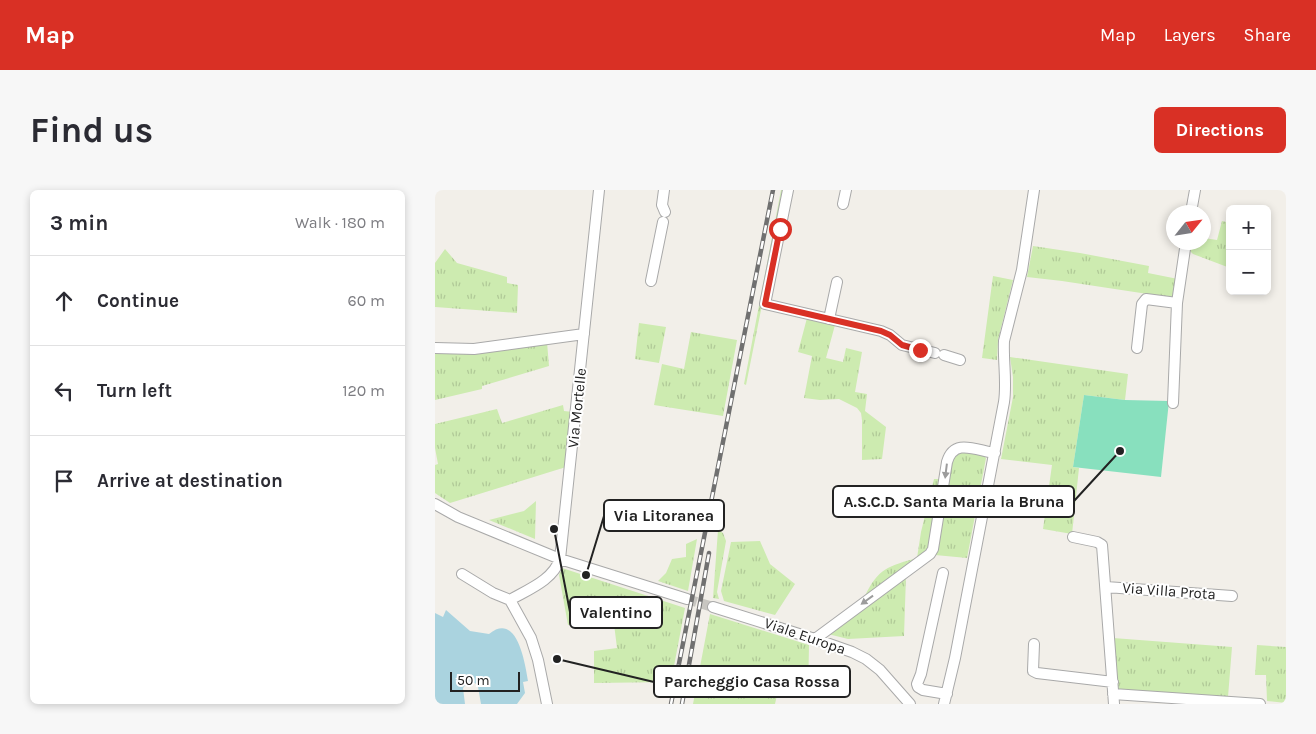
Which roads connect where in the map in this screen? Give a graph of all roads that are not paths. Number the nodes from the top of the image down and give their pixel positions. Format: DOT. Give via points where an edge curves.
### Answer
graph roads {
  1 [pos="599,190"];
  2 [pos="665,190"];
  3 [pos="788,190"];
  4 [pos="846,190"];
  5 [pos="1034,190"];
  6 [pos="1195,190"];
  7 [pos="843,204"];
  8 [pos="1192,205"];
  9 [pos="1186,250"];
  10 [pos="651,281"];
  11 [pos="837,282"];
  12 [pos="1177,303"];
  13 [pos="829,319"];
  14 [pos="584,334"];
  15 [pos="435,348"];
  16 [pos="1137,348"];
  17 [pos="960,360"];
  18 [pos="1173,402"];
  19 [pos="995,453"];
  20 [pos="435,504"];
  21 [pos="1073,537"];
  22 [pos="560,559"];
  23 [pos="943,573"];
  24 [pos="462,574"];
  25 [pos="1106,587"];
  26 [pos="1232,596"];
  27 [pos="687,599"];
  28 [pos="510,600"];
  29 [pos="713,607"];
  30 [pos="815,638"];
  31 [pos="1034,644"];
  32 [pos="890,680"];
  33 [pos="1113,682"];
  34 [pos="1114,699"];
  35 [pos="945,701"];
  36 [pos="547,704"];
  37 [pos="901,704"];
  38 [pos="910,704"];
  39 [pos="1259,704"];
  1 -- 14 [label="street, Via Mortelle"];
  2 -- 10 [label="street" via="664,217"];
  3 -- 13 [label="street" via="765,304"];
  4 -- 7 [label="street"];
  5 -- 19 [label="street" via="1022,270 1004,341 1006,387"];
  6 -- 8 [label="street"];
  9 -- 12 [label="street"];
  11 -- 13 [label="street"];
  12 -- 16 [label="street" via="1146,300 1142,304"];
  12 -- 18 [label="street"];
  13 -- 17 [label="street" via="881,331 902,345"];
  14 -- 15 [label="street" via="474,349"];
  14 -- 22 [label="street, Via Mortelle"];
  19 -- 30 [label="street, one-way" via="961,447 953,449 947,462 930,554"];
  19 -- 35 [label="street"];
  20 -- 22 [label="street" via="458,517"];
  21 -- 25 [label="street, Via Villa Prota" via="1102,545"];
  22 -- 27 [label="street"];
  22 -- 28 [label="street, Via Mortelle" via="555,571 546,579"];
  23 -- 35 [label="street" via="917,684"];
  24 -- 28 [label="street"];
  25 -- 26 [label="street, Via Villa Prota"];
  25 -- 33 [label="street, Via Villa Prota"];
  28 -- 36 [label="street" via="531,638"];
  29 -- 30 [label="street, Viale Europa"];
  30 -- 32 [label="street, Viale Europa" via="866,659"];
  31 -- 33 [label="street" via="1033,671 1037,673"];
  32 -- 37 [label="street, Viale Europa"];
  32 -- 38 [label="street, Viale Europa"];
  33 -- 34 [label="street, Via Villa Prota"];
  34 -- 39 [label="street, Via Villa Prota"];
}
